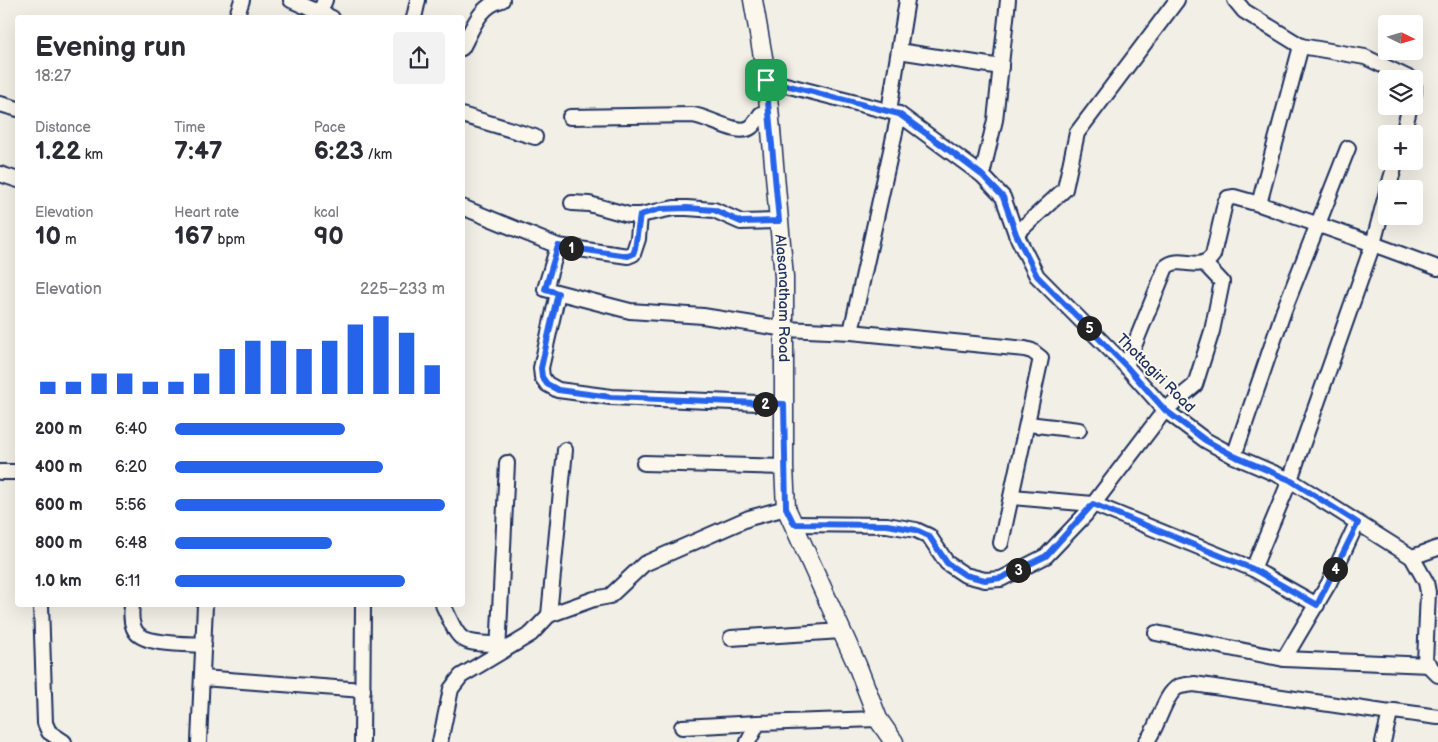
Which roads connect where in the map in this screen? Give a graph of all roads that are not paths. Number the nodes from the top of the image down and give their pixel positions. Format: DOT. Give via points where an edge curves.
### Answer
graph roads {
  1 [pos="242,0"];
  2 [pos="290,0"];
  3 [pos="418,0"];
  4 [pos="502,0"];
  5 [pos="753,0"];
  6 [pos="907,0"];
  7 [pos="1008,0"];
  8 [pos="1178,0"];
  9 [pos="1235,0"];
  10 [pos="326,10"];
  11 [pos="237,15"];
  12 [pos="415,15"];
  13 [pos="465,43"];
  14 [pos="1300,46"];
  15 [pos="899,51"];
  16 [pos="1001,66"];
  17 [pos="1393,70"];
  18 [pos="766,80"];
  19 [pos="0,104"];
  20 [pos="15,108"];
  21 [pos="769,112"];
  22 [pos="894,113"];
  23 [pos="465,116"];
  24 [pos="570,117"];
  25 [pos="535,137"];
  26 [pos="1348,148"];
  27 [pos="0,174"];
  28 [pos="982,175"];
  29 [pos="15,179"];
  30 [pos="572,203"];
  31 [pos="1258,204"];
  32 [pos="465,208"];
  33 [pos="640,215"];
  34 [pos="779,221"];
  35 [pos="1318,225"];
  36 [pos="1378,225"];
  37 [pos="1016,234"];
  38 [pos="1373,244"];
  39 [pos="558,246"];
  40 [pos="1204,263"];
  41 [pos="1438,268"];
  42 [pos="558,293"];
  43 [pos="785,329"];
  44 [pos="851,332"];
  45 [pos="1126,366"];
  46 [pos="784,404"];
  47 [pos="1165,410"];
  48 [pos="1028,424"];
  49 [pos="1079,430"];
  50 [pos="565,450"];
  51 [pos="1234,456"];
  52 [pos="507,463"];
  53 [pos="644,463"];
  54 [pos="784,467"];
  55 [pos="0,472"];
  56 [pos="15,472"];
  57 [pos="1290,480"];
  58 [pos="1012,497"];
  59 [pos="1093,504"];
  60 [pos="786,508"];
  61 [pos="1358,523"];
  62 [pos="794,524"];
  63 [pos="1000,543"];
  64 [pos="1435,551"];
  65 [pos="1412,557"];
  66 [pos="1253,569"];
  67 [pos="1317,605"];
  68 [pos="41,607"];
  69 [pos="132,607"];
  70 [pos="205,607"];
  71 [pos="363,607"];
  72 [pos="444,607"];
  73 [pos="549,615"];
  74 [pos="842,631"];
  75 [pos="1156,634"];
  76 [pos="731,638"];
  77 [pos="204,645"];
  78 [pos="498,649"];
  79 [pos="1284,659"];
  80 [pos="1434,670"];
  81 [pos="202,678"];
  82 [pos="363,690"];
  83 [pos="1390,713"];
  84 [pos="1438,718"];
  85 [pos="878,720"];
  86 [pos="45,723"];
  87 [pos="758,723"];
  88 [pos="682,727"];
  89 [pos="43,742"];
  90 [pos="64,742"];
  91 [pos="199,742"];
  92 [pos="362,742"];
  93 [pos="440,742"];
  94 [pos="748,742"];
  95 [pos="894,742"];
  96 [pos="1146,742"];
  97 [pos="1383,742"];
  1 -- 11 [label="street"];
  2 -- 10 [label="street"];
  3 -- 12 [label="street"];
  4 -- 13 [label="street" via="483,10"];
  5 -- 18 [label="main road, Alasanatham Road"];
  6 -- 15 [label="street"];
  7 -- 16 [label="street"];
  8 -- 37 [label="street" via="1077,133 1065,189"];
  9 -- 14 [label="street" via="1244,11"];
  14 -- 17 [label="street" via="1366,57"];
  14 -- 31 [label="street"];
  15 -- 16 [label="street"];
  15 -- 22 [label="street"];
  16 -- 28 [label="street" via="995,120"];
  18 -- 21 [label="main road, Alasanatham Road"];
  18 -- 22 [label="street, Thottagiri Road"];
  19 -- 20 [label="street"];
  21 -- 24 [label="street" via="761,114 752,126 742,130 692,115"];
  21 -- 34 [label="main road, Alasanatham Road"];
  22 -- 28 [label="street, Thottagiri Road"];
  22 -- 44 [label="street"];
  23 -- 25 [label="street"];
  26 -- 35 [label="street"];
  27 -- 29 [label="street"];
  28 -- 37 [label="street, Thottagiri Road" via="1003,197"];
  30 -- 33 [label="street"];
  31 -- 35 [label="street"];
  31 -- 40 [label="street" via="1234,197 1226,200 1212,255"];
  32 -- 39 [label="street"];
  33 -- 34 [label="street" via="660,209 687,208 714,210 741,222"];
  33 -- 39 [label="street" via="638,239 633,254 628,256"];
  34 -- 43 [label="main road, Alasanatham Road"];
  35 -- 38 [label="street"];
  35 -- 51 [label="street" via="1284,310"];
  36 -- 38 [label="street"];
  37 -- 45 [label="street, Thottagiri Road" via="1037,276"];
  38 -- 41 [label="street"];
  38 -- 57 [label="street"];
  39 -- 42 [label="street" via="545,289"];
  40 -- 45 [label="street" via="1174,262 1166,266"];
  40 -- 47 [label="street" via="1222,282 1212,331 1195,385"];
  42 -- 43 [label="street" via="630,311 703,316"];
  42 -- 46 [label="street" via="541,368 547,384 558,390 611,397"];
  43 -- 44 [label="street"];
  43 -- 46 [label="main road, Alasanatham Road"];
  44 -- 48 [label="street" via="1032,351 1041,358"];
  45 -- 47 [label="street, Thottagiri Road"];
  46 -- 54 [label="main road, Alasanatham Road"];
  47 -- 51 [label="street, Thottagiri Road" via="1205,440"];
  47 -- 59 [label="street"];
  48 -- 49 [label="street"];
  48 -- 58 [label="street"];
  50 -- 73 [label="street"];
  51 -- 57 [label="street, Thottagiri Road"];
  52 -- 78 [label="street"];
  53 -- 54 [label="street"];
  54 -- 60 [label="main road, Alasanatham Road"];
  55 -- 56 [label="street"];
  57 -- 61 [label="street, Thottagiri Road"];
  57 -- 66 [label="street"];
  58 -- 59 [label="street"];
  58 -- 63 [label="street"];
  59 -- 62 [label="street" via="1046,556 1001,578 985,580 965,575 947,563 929,536 916,530 887,525"];
  59 -- 66 [label="street"];
  60 -- 62 [label="main road"];
  60 -- 73 [label="street" via="748,518 644,564 610,596"];
  61 -- 65 [label="street, Thottagiri Road"];
  61 -- 67 [label="street"];
  62 -- 74 [label="main road"];
  64 -- 65 [label="street"];
  65 -- 80 [label="street, Thottagiri Road" via="1428,592 1424,662"];
  66 -- 67 [label="street"];
  67 -- 79 [label="street"];
  68 -- 86 [label="street"];
  69 -- 77 [label="street" via="134,630 139,635 152,641"];
  70 -- 77 [label="street"];
  71 -- 82 [label="street"];
  72 -- 78 [label="street" via="459,637 465,642"];
  73 -- 78 [label="street" via="531,634"];
  74 -- 76 [label="street"];
  74 -- 85 [label="main road"];
  75 -- 79 [label="street"];
  77 -- 81 [label="street"];
  78 -- 93 [label="street" via="461,676 451,689"];
  79 -- 80 [label="street"];
  81 -- 82 [label="street"];
  81 -- 91 [label="street"];
  82 -- 92 [label="street"];
  83 -- 84 [label="street"];
  83 -- 96 [label="street" via="1194,684 1178,687 1171,693 1154,732"];
  83 -- 97 [label="street"];
  85 -- 87 [label="street"];
  85 -- 95 [label="main road"];
  86 -- 89 [label="street"];
  86 -- 90 [label="street" via="49,732"];
  87 -- 88 [label="street"];
  87 -- 94 [label="street"];
}
